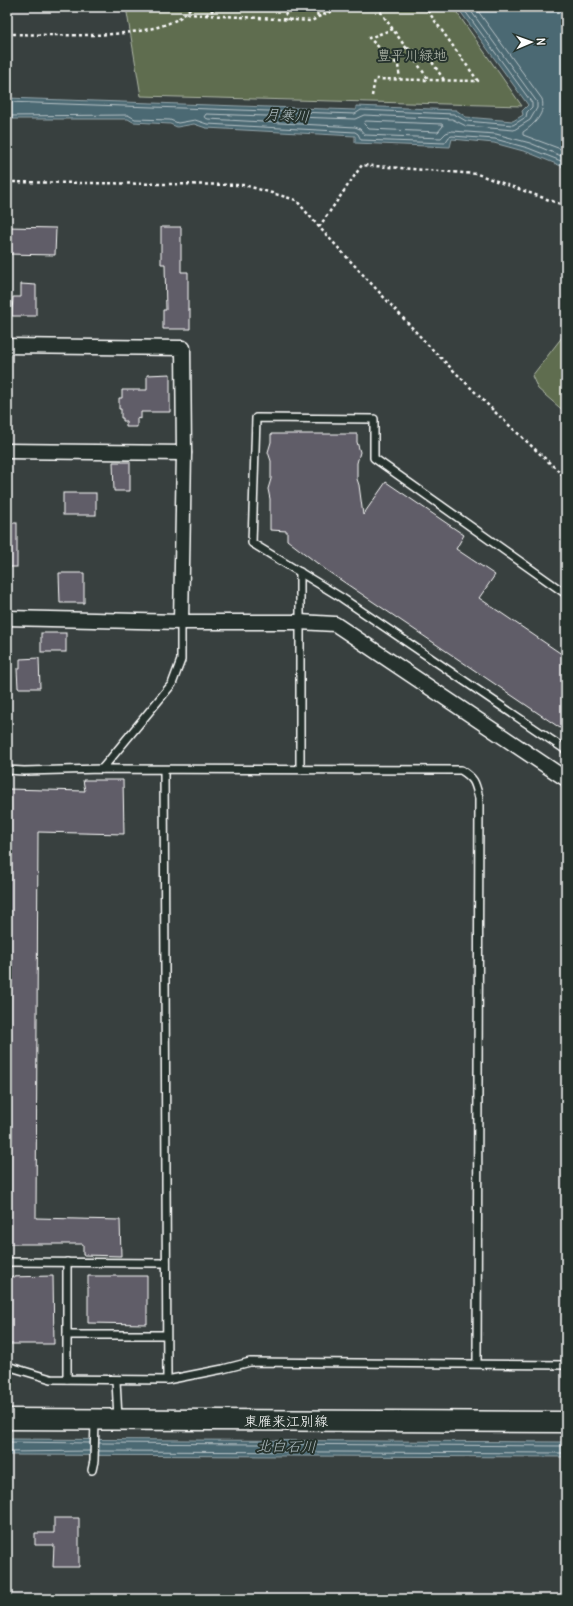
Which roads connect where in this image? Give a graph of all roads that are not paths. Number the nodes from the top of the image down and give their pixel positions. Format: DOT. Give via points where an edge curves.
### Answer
graph roads {
  1 [pos="7,346"];
  2 [pos="7,451"];
  3 [pos="184,453"];
  4 [pos="300,572"];
  5 [pos="566,594"];
  6 [pos="7,618"];
  7 [pos="180,622"];
  8 [pos="299,622"];
  9 [pos="566,750"];
  10 [pos="102,769"];
  11 [pos="300,769"];
  12 [pos="7,770"];
  13 [pos="164,770"];
  14 [pos="566,779"];
  15 [pos="7,1262"];
  16 [pos="67,1262"];
  17 [pos="166,1263"];
  18 [pos="67,1335"];
  19 [pos="166,1335"];
  20 [pos="477,1363"];
  21 [pos="566,1365"];
  22 [pos="7,1366"];
  23 [pos="67,1380"];
  24 [pos="166,1380"];
  25 [pos="116,1381"];
  26 [pos="7,1420"];
  27 [pos="118,1420"];
  28 [pos="566,1422"];
  29 [pos="95,1426"];
  30 [pos="92,1470"];
  1 -- 3 [label="street" via="184,348"];
  2 -- 3 [label="street"];
  3 -- 7 [label="street"];
  4 -- 5 [label="lane" via="252,543 256,418 374,418 374,458"];
  4 -- 8 [label="lane"];
  4 -- 9 [label="lane"];
  6 -- 7 [label="street"];
  7 -- 8 [label="street"];
  7 -- 10 [label="lane" via="181,660 172,684"];
  8 -- 11 [label="lane"];
  8 -- 14 [label="street" via="335,624"];
  10 -- 12 [label="lane"];
  10 -- 13 [label="lane"];
  11 -- 13 [label="lane"];
  11 -- 20 [label="lane" via="460,770 476,783 479,798"];
  13 -- 17 [label="lane"];
  15 -- 16 [label="lane"];
  16 -- 17 [label="lane"];
  16 -- 18 [label="lane"];
  17 -- 19 [label="lane"];
  18 -- 19 [label="lane"];
  18 -- 23 [label="lane"];
  19 -- 24 [label="lane"];
  20 -- 21 [label="lane"];
  20 -- 24 [label="lane" via="250,1362"];
  22 -- 23 [label="lane" via="51,1379"];
  23 -- 25 [label="lane"];
  24 -- 25 [label="lane"];
  25 -- 27 [label="lane"];
  26 -- 29 [label="main road, 東雁来江別線"];
  27 -- 28 [label="main road, 東雁来江別線"];
  27 -- 29 [label="main road, 東雁来江別線"];
  29 -- 30 [label="lane"];
}
